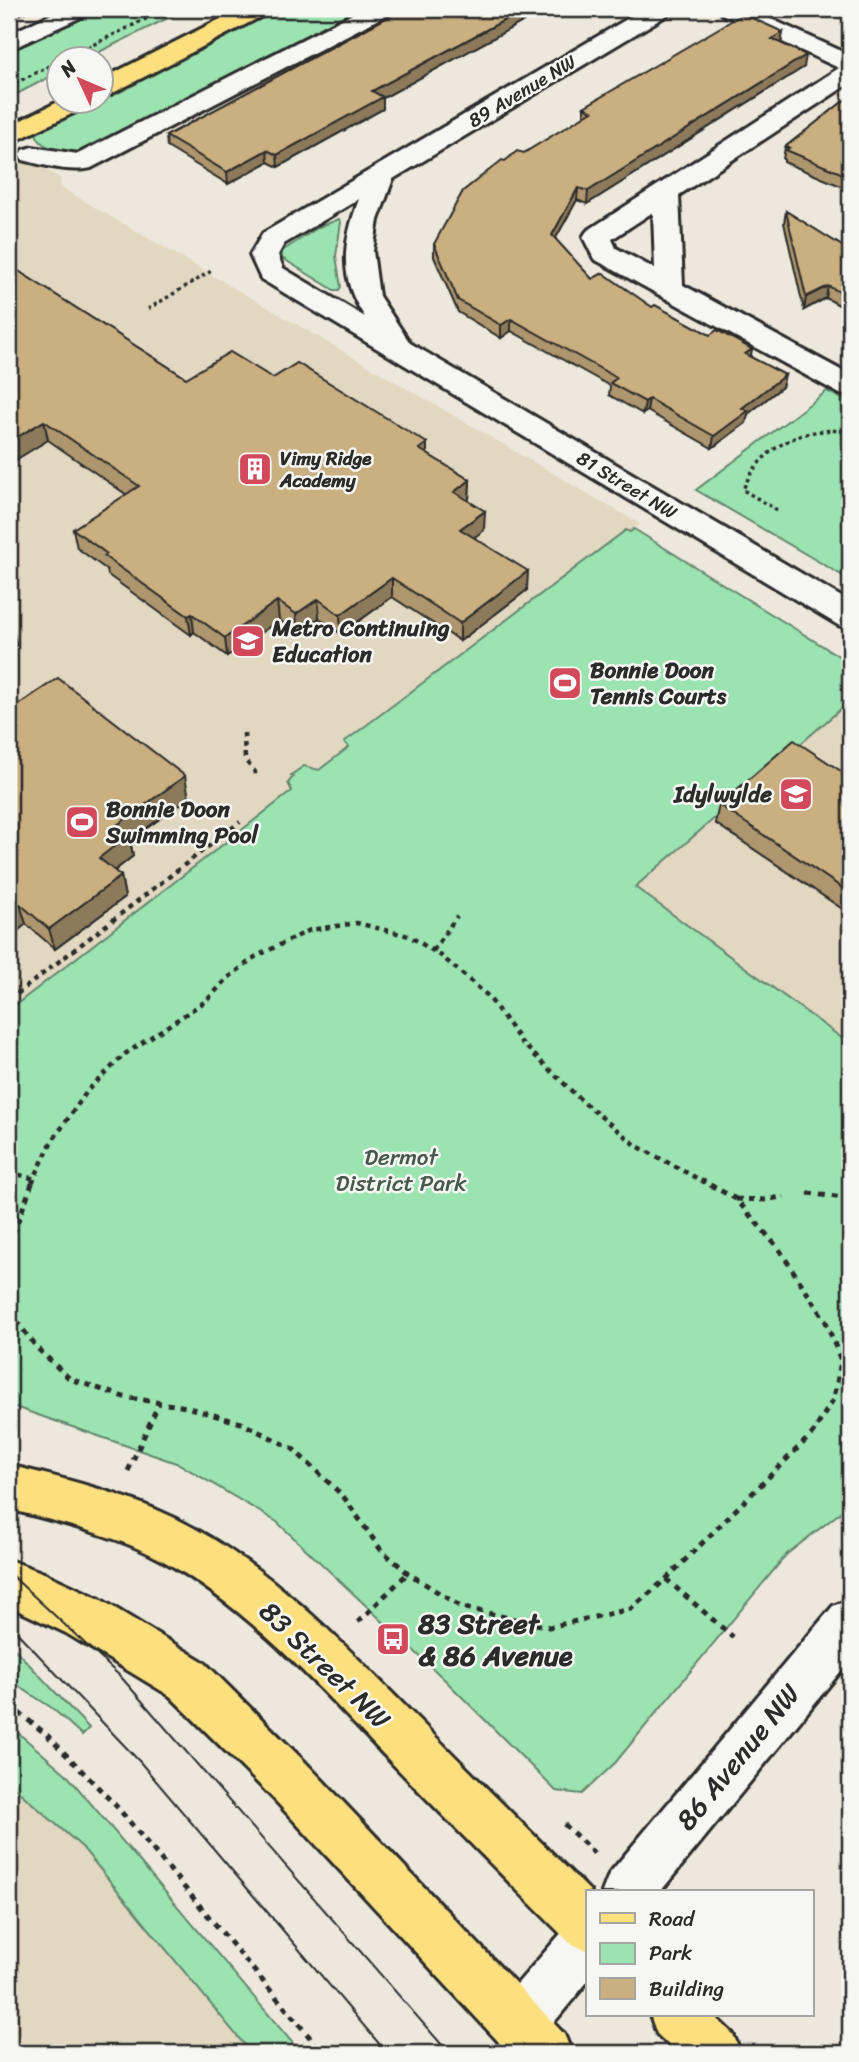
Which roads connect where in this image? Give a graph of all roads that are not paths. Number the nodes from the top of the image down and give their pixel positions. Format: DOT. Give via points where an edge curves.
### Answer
graph roads {
  1 [pos="80,9"];
  2 [pos="258,9"];
  3 [pos="380,9"];
  4 [pos="661,9"];
  5 [pos="730,9"];
  6 [pos="9,43"];
  7 [pos="850,64"];
  8 [pos="850,72"];
  9 [pos="116,82"];
  10 [pos="49,116"];
  11 [pos="9,136"];
  12 [pos="32,155"];
  13 [pos="382,173"];
  14 [pos="666,192"];
  15 [pos="264,256"];
  16 [pos="669,288"];
  17 [pos="404,353"];
  18 [pos="850,387"];
  19 [pos="850,617"];
  20 [pos="9,1487"];
  21 [pos="9,1583"];
  22 [pos="850,1623"];
  23 [pos="629,1890"];
  24 [pos="586,1924"];
  25 [pos="586,1944"];
  26 [pos="677,2016"];
  27 [pos="531,2039"];
  28 [pos="714,2053"];
  1 -- 6 [label="street"];
  2 -- 9 [label="main road"];
  3 -- 12 [label="street" via="82,162"];
  4 -- 13 [label="street, 89 Avenue NW"];
  5 -- 7 [label="street"];
  8 -- 14 [label="street"];
  10 -- 11 [label="main road"];
  13 -- 15 [label="street, 89 Avenue NW" via="273,239"];
  13 -- 17 [label="street, 81 Street NW" via="359,251 365,296"];
  14 -- 16 [label="street"];
  14 -- 16 [label="street" via="597,237 604,253"];
  15 -- 17 [label="street, 81 Street NW" via="271,273"];
  16 -- 18 [label="street"];
  17 -- 19 [label="street, 81 Street NW"];
  20 -- 24 [label="main road, 83 Street NW" via="139,1527 197,1555 253,1597 310,1645"];
  21 -- 27 [label="main road" via="83,1616 187,1679 262,1752"];
  22 -- 23 [label="street, 86 Avenue NW"];
  25 -- 27 [label="street"];
  26 -- 28 [label="main road"];
}
